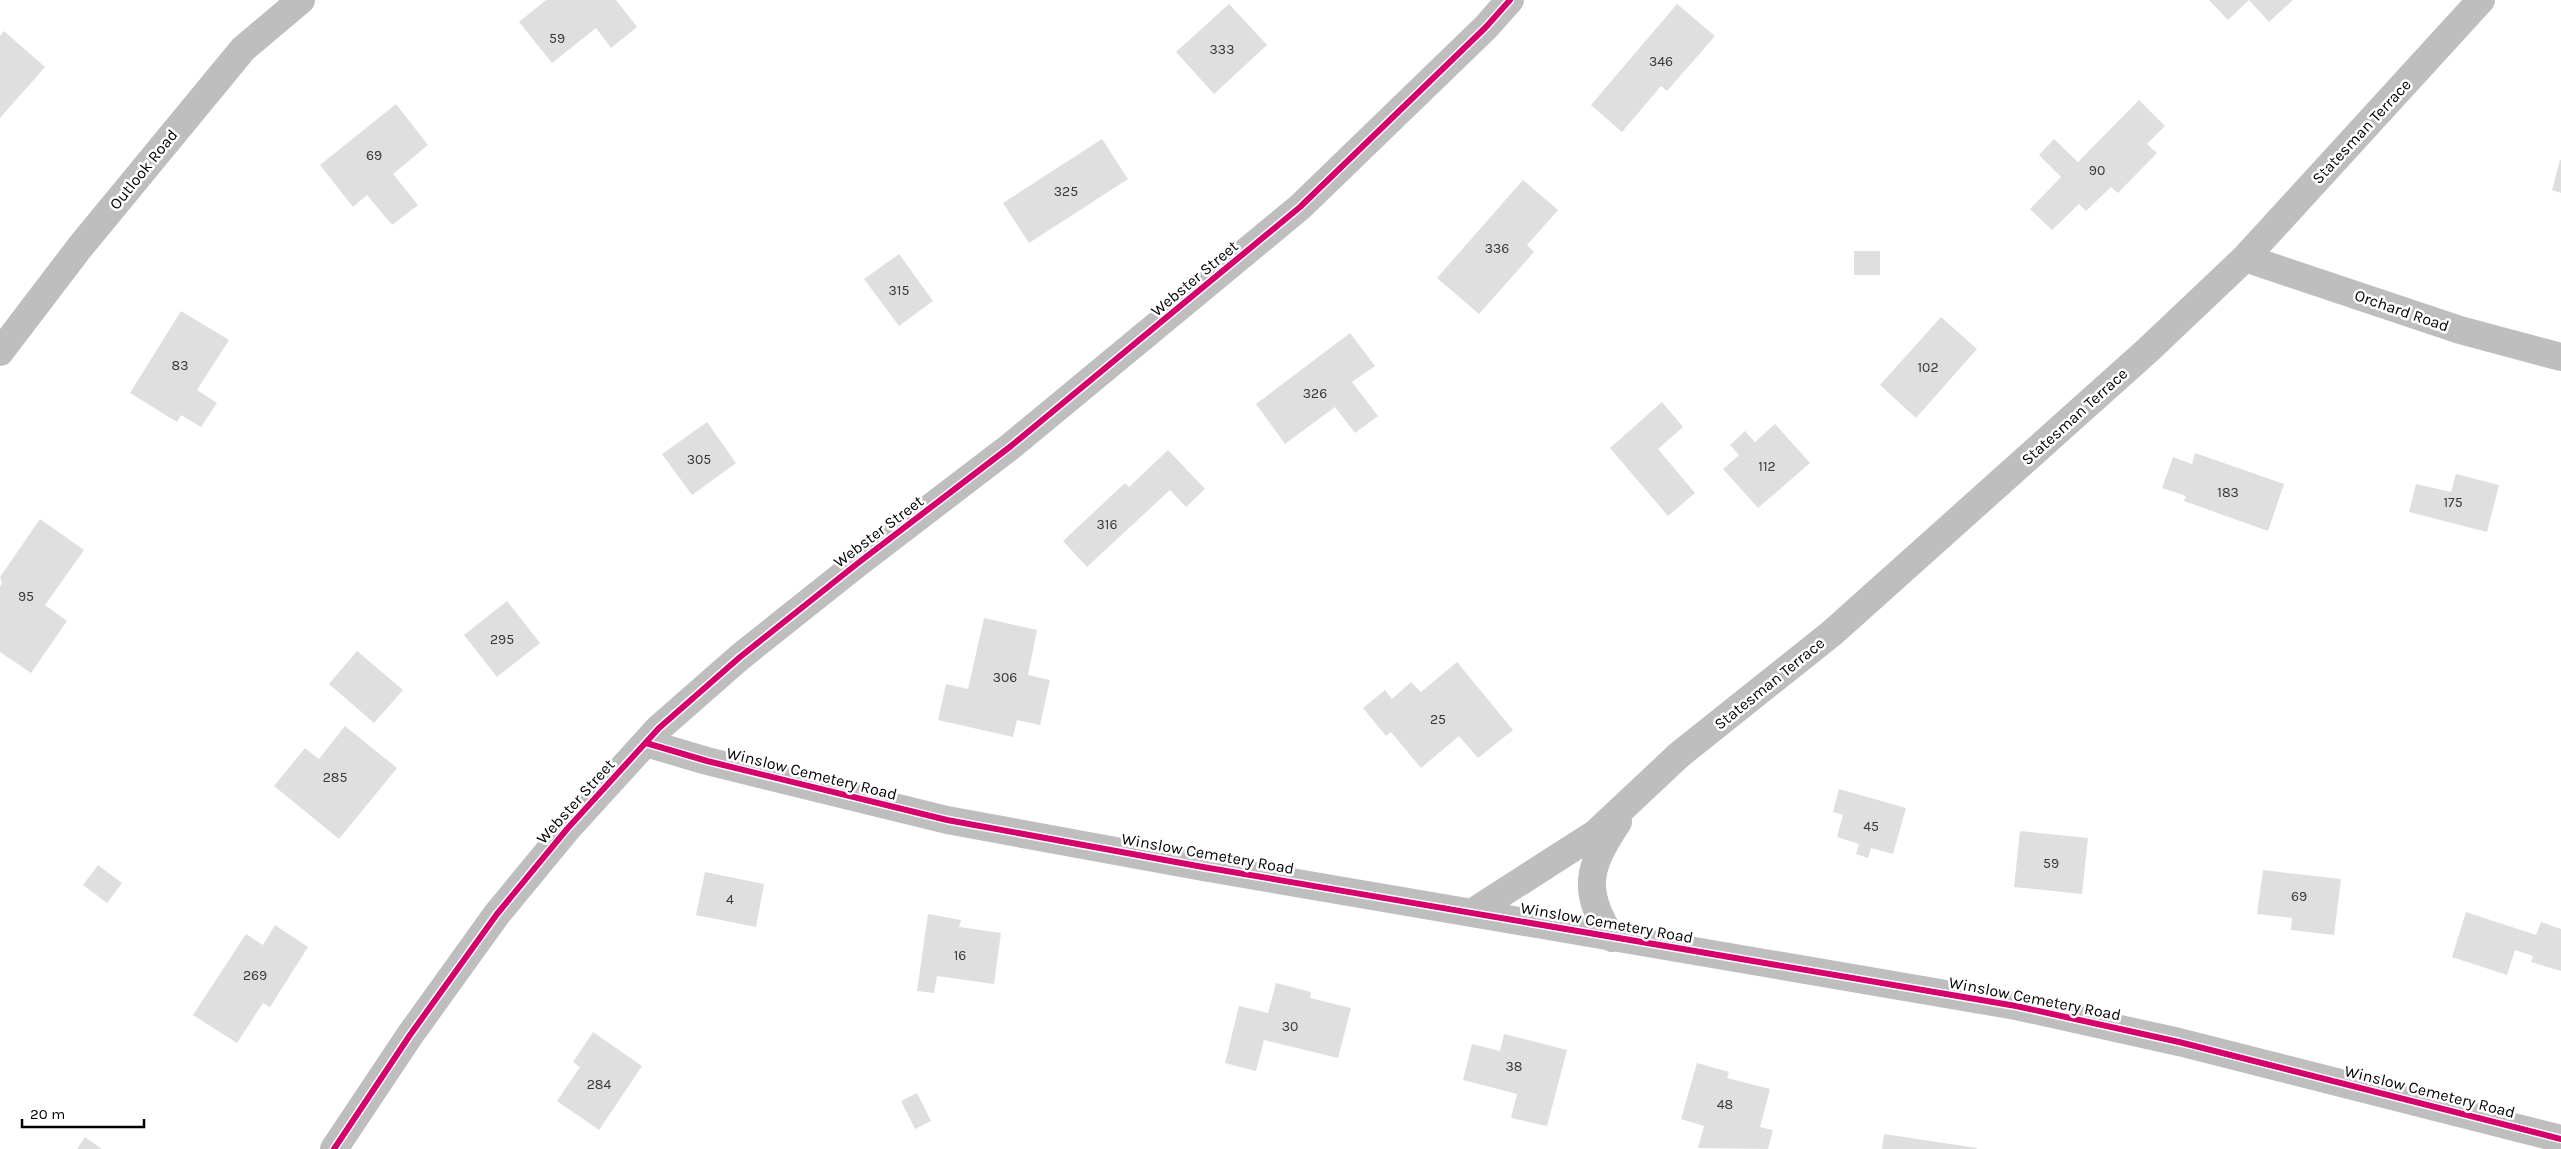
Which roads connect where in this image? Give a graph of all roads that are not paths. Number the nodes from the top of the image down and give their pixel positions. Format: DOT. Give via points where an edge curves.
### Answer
graph roads {
  1 [pos="301,0"];
  2 [pos="1510,0"];
  3 [pos="2481,0"];
  4 [pos="2245,258"];
  5 [pos="0,352"];
  6 [pos="2561,356"];
  7 [pos="646,743"];
  8 [pos="1634,798"];
  9 [pos="1474,912"];
  10 [pos="1612,938"];
  11 [pos="2561,1139"];
  12 [pos="334,1149"];
  1 -- 5 [label="street, Outlook Road" via="243,49 80,247"];
  2 -- 7 [label="street, Webster Street" via="1300,207 1011,446 740,657"];
  3 -- 4 [label="street, Statesman Terrace"];
  4 -- 6 [label="street, Orchard Road" via="2460,330"];
  4 -- 8 [label="street, Statesman Terrace" via="2148,350 1832,633 1679,755"];
  7 -- 9 [label="street, Winslow Cemetery Road" via="947,820"];
  7 -- 12 [label="street, Webster Street" via="567,829 497,914 410,1035"];
  8 -- 9 [label="street, Statesman Terrace" via="1596,833"];
  8 -- 10 [label="street, Statesman Terrace" via="1600,849 1593,872 1594,905"];
  9 -- 10 [label="street, Winslow Cemetery Road"];
  10 -- 11 [label="street, Winslow Cemetery Road" via="2016,1006 2179,1042"];
}
